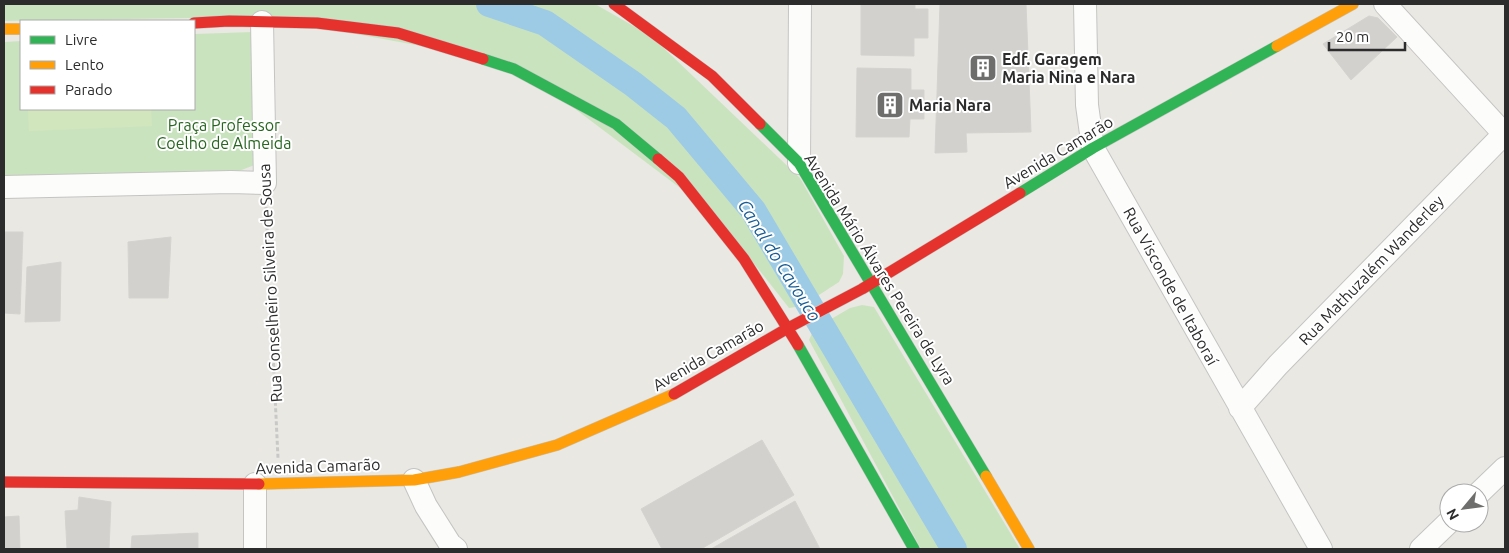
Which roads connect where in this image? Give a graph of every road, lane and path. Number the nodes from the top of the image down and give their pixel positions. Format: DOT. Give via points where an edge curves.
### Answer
graph roads {
  1 [pos="614,4"];
  2 [pos="800,4"];
  3 [pos="1085,4"];
  4 [pos="1353,4"];
  5 [pos="1385,4"];
  6 [pos="262,22"];
  7 [pos="195,23"];
  8 [pos="4,29"];
  9 [pos="20,29"];
  10 [pos="1505,134"];
  11 [pos="1093,148"];
  12 [pos="799,163"];
  13 [pos="265,183"];
  14 [pos="4,187"];
  15 [pos="872,283"];
  16 [pos="788,328"];
  17 [pos="1240,408"];
  18 [pos="1505,468"];
  19 [pos="414,480"];
  20 [pos="4,482"];
  21 [pos="1489,483"];
  22 [pos="255,484"];
  23 [pos="280,484"];
  24 [pos="1439,532"];
  25 [pos="255,549"];
  26 [pos="456,549"];
  27 [pos="914,549"];
  28 [pos="1029,549"];
  29 [pos="1320,549"];
  30 [pos="1421,549"];
  1 -- 12 [label="street, Avenida Mário Álvares Pereira de Lyra" via="712,76"];
  2 -- 12 [label="street"];
  3 -- 11 [label="street, Rua Visconde de Itaboraí" via="1087,105"];
  4 -- 11 [label="street, Avenida Camarão"];
  5 -- 10 [label="street"];
  6 -- 7 [label="street"];
  6 -- 13 [label="street, Rua Conselheiro Silveira de Sousa"];
  6 -- 16 [label="street" via="317,23 398,33 514,69 616,124 679,178 744,259"];
  8 -- 9 [label="street"];
  10 -- 17 [label="street, Rua Mathuzalém Wanderley" via="1278,365"];
  11 -- 15 [label="street, Avenida Camarão"];
  11 -- 17 [label="street, Rua Visconde de Itaboraí"];
  12 -- 15 [label="street, Avenida Mário Álvares Pereira de Lyra"];
  13 -- 14 [label="street"];
  13 -- 23 [label="path, Rua Conselheiro Silveira de Sousa"];
  15 -- 16 [label="street, Avenida Camarão"];
  15 -- 28 [label="street, Avenida Mário Álvares Pereira de Lyra"];
  16 -- 19 [label="street, Avenida Camarão" via="665,399 557,446 459,472"];
  16 -- 27 [label="street"];
  17 -- 29 [label="street, Rua Visconde de Itaboraí"];
  18 -- 21 [label="street"];
  19 -- 23 [label="street, Avenida Camarão"];
  19 -- 26 [label="street" via="426,506"];
  20 -- 22 [label="street, Avenida Camarão"];
  22 -- 23 [label="street, Avenida Camarão"];
  22 -- 25 [label="street"];
  24 -- 30 [label="street"];
}
